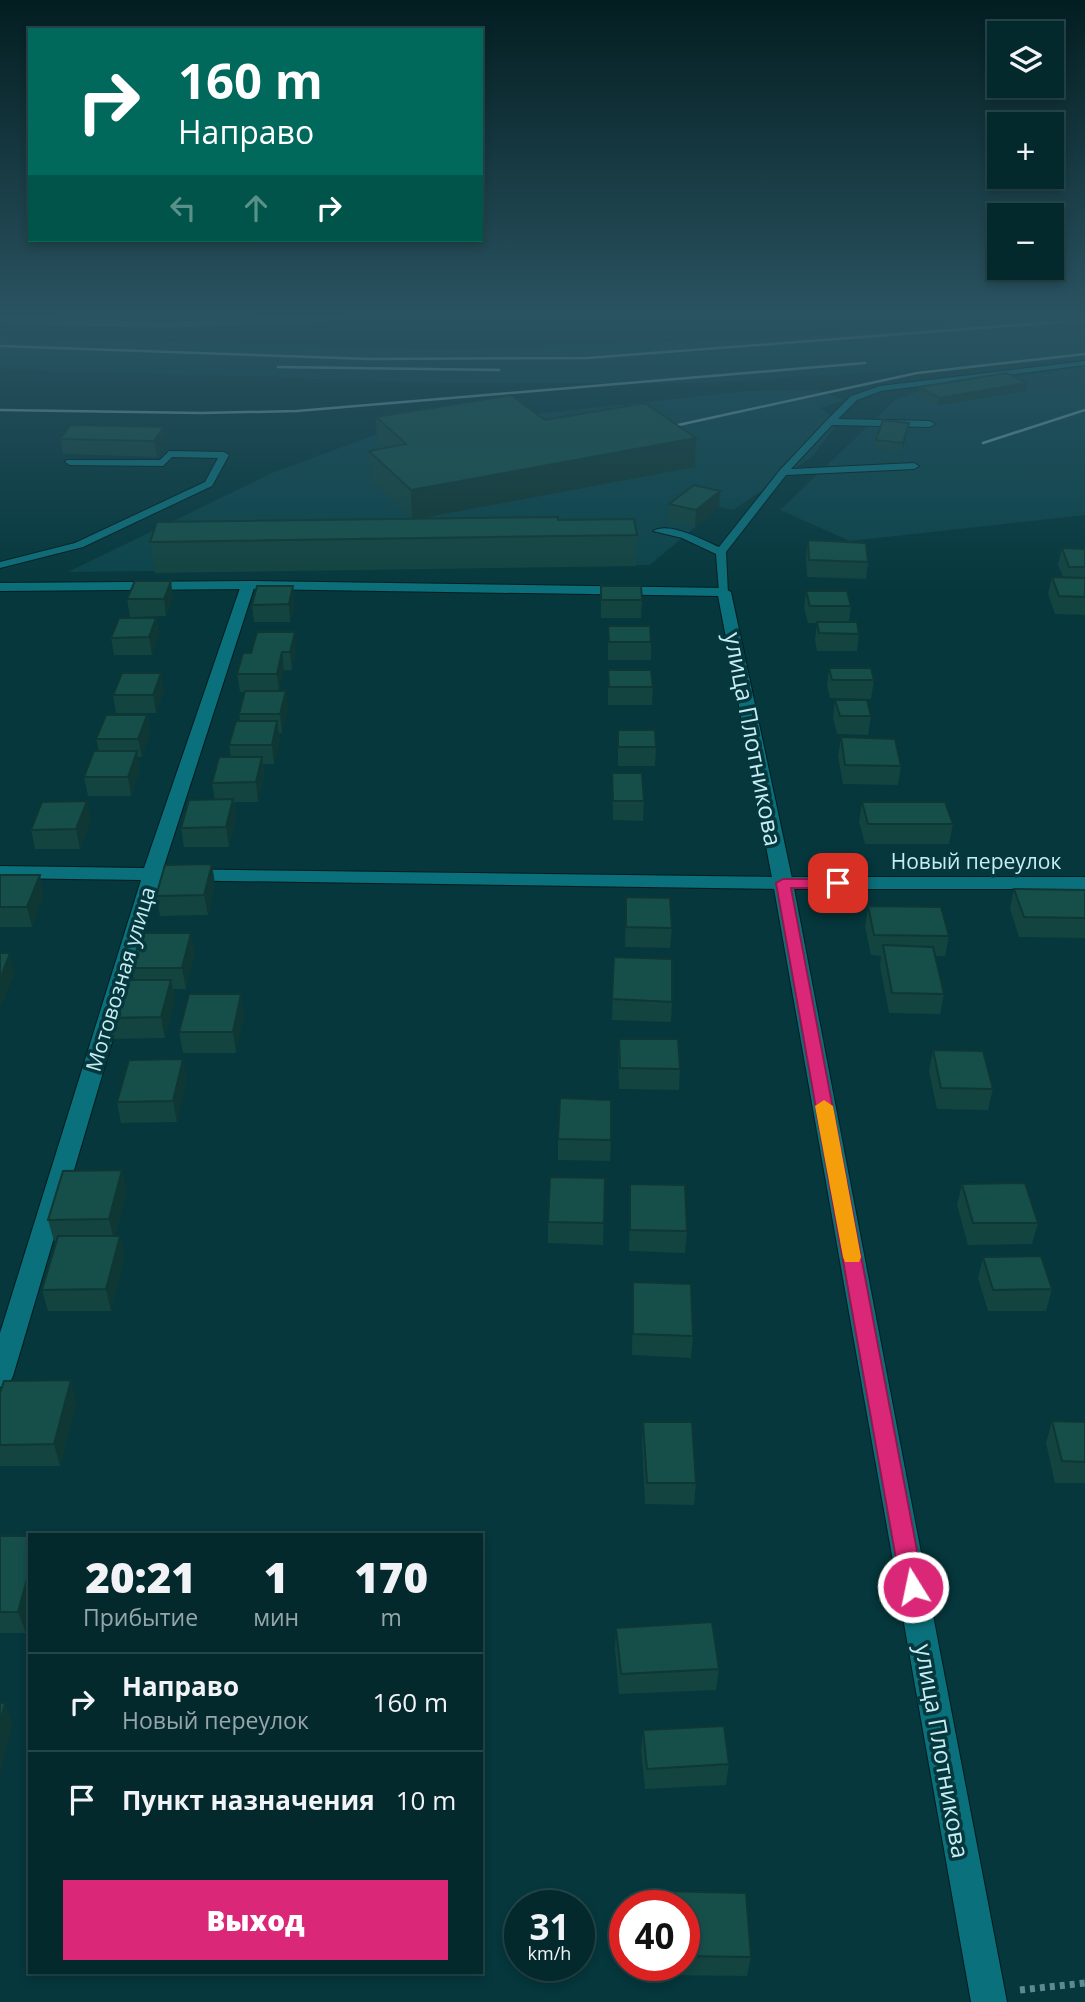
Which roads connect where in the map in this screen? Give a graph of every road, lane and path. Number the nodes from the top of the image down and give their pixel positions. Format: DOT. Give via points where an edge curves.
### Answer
graph roads {
  1 [pos="843,409"];
  2 [pos="830,422"];
  3 [pos="930,425"];
  4 [pos="70,462"];
  5 [pos="914,466"];
  6 [pos="783,471"];
  7 [pos="658,531"];
  8 [pos="721,552"];
  9 [pos="0,565"];
  10 [pos="248,585"];
  11 [pos="0,587"];
  12 [pos="724,592"];
  13 [pos="0,872"];
  14 [pos="152,874"];
  15 [pos="783,883"];
  16 [pos="1085,883"];
  17 [pos="0,1376"];
  18 [pos="1085,1983"];
  19 [pos="989,1998"];
  1 -- 2 [label="lane"];
  2 -- 3 [label="lane"];
  2 -- 6 [label="lane"];
  4 -- 9 [label="lane" via="163,463 169,454 224,455 209,484 79,545"];
  5 -- 6 [label="lane"];
  6 -- 8 [label="lane"];
  7 -- 8 [label="lane" via="685,536"];
  8 -- 12 [label="lane"];
  10 -- 11 [label="street"];
  10 -- 12 [label="street"];
  10 -- 14 [label="street, Мотовозная улица"];
  12 -- 15 [label="street, улица Плотникова"];
  13 -- 14 [label="street, Новый переулок"];
  14 -- 15 [label="street, Новый переулок"];
  14 -- 17 [label="street, Мотовозная улица"];
  15 -- 16 [label="street, Новый переулок"];
  15 -- 19 [label="street, улица Плотникова"];
  18 -- 19 [label="path"];
}
